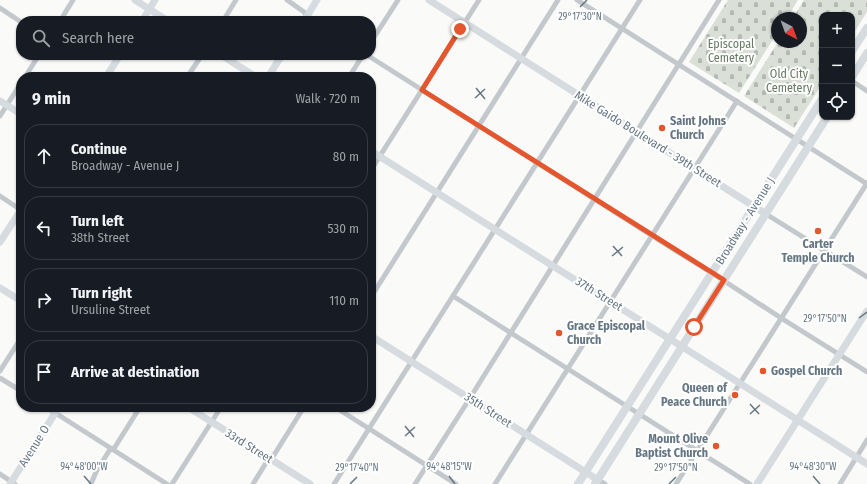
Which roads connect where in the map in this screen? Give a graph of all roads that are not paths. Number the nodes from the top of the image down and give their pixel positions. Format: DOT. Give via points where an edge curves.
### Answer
graph roads {
  1 [pos="73,0"];
  2 [pos="135,0"];
  3 [pos="155,0"];
  4 [pos="236,0"];
  5 [pos="287,0"];
  6 [pos="317,0"];
  7 [pos="398,0"];
  8 [pos="429,0"];
  9 [pos="479,0"];
  10 [pos="558,0"];
  11 [pos="577,0"];
  12 [pos="640,0"];
  13 [pos="719,0"];
  14 [pos="0,8"];
  15 [pos="150,9"];
  16 [pos="63,16"];
  17 [pos="145,16"];
  18 [pos="160,16"];
  19 [pos="226,16"];
  20 [pos="305,16"];
  21 [pos="307,16"];
  22 [pos="16,19"];
  23 [pos="464,22"];
  24 [pos="622,28"];
  25 [pos="867,28"];
  26 [pos="376,34"];
  27 [pos="854,48"];
  28 [pos="867,53"];
  29 [pos="521,59"];
  30 [pos="36,60"];
  31 [pos="117,60"];
  32 [pos="199,60"];
  33 [pos="229,60"];
  34 [pos="279,60"];
  35 [pos="360,60"];
  36 [pos="375,60"];
  37 [pos="679,65"];
  38 [pos="28,72"];
  39 [pos="109,72"];
  40 [pos="190,72"];
  41 [pos="248,72"];
  42 [pos="271,72"];
  43 [pos="352,72"];
  44 [pos="855,72"];
  45 [pos="855,84"];
  46 [pos="422,90"];
  47 [pos="16,91"];
  48 [pos="867,91"];
  49 [pos="580,96"];
  50 [pos="0,100"];
  51 [pos="737,101"];
  52 [pos="819,104"];
  53 [pos="7,105"];
  54 [pos="16,111"];
  55 [pos="0,116"];
  56 [pos="825,120"];
  57 [pos="479,126"];
  58 [pos="636,132"];
  59 [pos="796,140"];
  60 [pos="808,147"];
  61 [pos="376,153"];
  62 [pos="380,156"];
  63 [pos="376,162"];
  64 [pos="537,163"];
  65 [pos="694,168"];
  66 [pos="867,184"];
  67 [pos="437,192"];
  68 [pos="0,196"];
  69 [pos="594,199"];
  70 [pos="754,206"];
  71 [pos="16,207"];
  72 [pos="766,214"];
  73 [pos="16,218"];
  74 [pos="495,229"];
  75 [pos="652,235"];
  76 [pos="0,242"];
  77 [pos="824,250"];
  78 [pos="553,266"];
  79 [pos="712,273"];
  80 [pos="867,277"];
  81 [pos="724,280"];
  82 [pos="0,288"];
  83 [pos="376,289"];
  84 [pos="453,296"];
  85 [pos="16,298"];
  86 [pos="610,301"];
  87 [pos="867,311"];
  88 [pos="781,318"];
  89 [pos="511,333"];
  90 [pos="376,339"];
  91 [pos="670,339"];
  92 [pos="16,346"];
  93 [pos="682,346"];
  94 [pos="840,355"];
  95 [pos="412,362"];
  96 [pos="568,368"];
  97 [pos="0,371"];
  98 [pos="867,372"];
  99 [pos="0,378"];
  100 [pos="740,384"];
  101 [pos="16,388"];
  102 [pos="470,398"];
  103 [pos="628,406"];
  104 [pos="56,412"];
  105 [pos="60,412"];
  106 [pos="137,412"];
  107 [pos="196,412"];
  108 [pos="218,412"];
  109 [pos="301,412"];
  110 [pos="343,412"];
  111 [pos="639,414"];
  112 [pos="798,420"];
  113 [pos="211,422"];
  114 [pos="369,429"];
  115 [pos="526,434"];
  116 [pos="867,440"];
  117 [pos="112,449"];
  118 [pos="698,451"];
  119 [pos="269,458"];
  120 [pos="856,458"];
  121 [pos="867,464"];
  122 [pos="427,465"];
  123 [pos="586,472"];
  124 [pos="0,474"];
  125 [pos="599,482"];
  126 [pos="12,483"];
  127 [pos="91,484"];
  128 [pos="167,484"];
  129 [pos="172,484"];
  130 [pos="253,484"];
  131 [pos="310,484"];
  132 [pos="334,484"];
  133 [pos="415,484"];
  134 [pos="456,484"];
  135 [pos="494,484"];
  136 [pos="578,484"];
  137 [pos="676,484"];
  138 [pos="750,484"];
  139 [pos="757,484"];
  140 [pos="840,484"];
  1 -- 16 [label="street"];
  2 -- 15 [label="main road"];
  3 -- 15 [label="main road"];
  4 -- 19 [label="street"];
  5 -- 20 [label="street" via="304,12"];
  6 -- 21 [label="main road"];
  7 -- 26 [label="street"];
  8 -- 23 [label="main road, Mike Gaido Boulevard - 39th Street"];
  9 -- 23 [label="street"];
  10 -- 29 [label="street"];
  11 -- 24 [label="street"];
  12 -- 24 [label="street"];
  13 -- 37 [label="street"];
  14 -- 22 [label="street"];
  15 -- 17 [label="main road"];
  15 -- 18 [label="main road"];
  23 -- 29 [label="main road, Mike Gaido Boulevard - 39th Street"];
  23 -- 46 [label="street"];
  24 -- 37 [label="street"];
  24 -- 49 [label="street"];
  25 -- 27 [label="main road"];
  28 -- 44 [label="main road"];
  29 -- 49 [label="main road, Mike Gaido Boulevard - 39th Street"];
  29 -- 57 [label="street"];
  30 -- 38 [label="street"];
  31 -- 39 [label="main road"];
  32 -- 40 [label="street"];
  33 -- 41 [label="main road"];
  34 -- 42 [label="main road"];
  35 -- 43 [label="street"];
  36 -- 46 [label="street"];
  37 -- 51 [label="street"];
  37 -- 58 [label="street"];
  45 -- 48 [label="street"];
  46 -- 57 [label="street"];
  46 -- 62 [label="street"];
  47 -- 53 [label="street"];
  49 -- 58 [label="main road, Mike Gaido Boulevard - 39th Street"];
  49 -- 64 [label="street"];
  50 -- 53 [label="main road"];
  51 -- 59 [label="street"];
  51 -- 65 [label="street"];
  52 -- 59 [label="main road, Broadway - Avenue J"];
  53 -- 54 [label="main road"];
  53 -- 55 [label="street"];
  56 -- 60 [label="main road, Broadway - Avenue J"];
  57 -- 64 [label="street"];
  57 -- 67 [label="street"];
  58 -- 65 [label="main road, Mike Gaido Boulevard - 39th Street"];
  58 -- 69 [label="street"];
  59 -- 60 [label="street"];
  59 -- 70 [label="main road, Broadway - Avenue J"];
  60 -- 66 [label="street"];
  60 -- 72 [label="main road, Broadway - Avenue J"];
  61 -- 62 [label="main road, 37th Street"];
  62 -- 63 [label="street"];
  62 -- 67 [label="main road, 37th Street"];
  64 -- 69 [label="street"];
  64 -- 74 [label="street"];
  65 -- 70 [label="main road, Mike Gaido Boulevard - 39th Street"];
  65 -- 75 [label="street"];
  66 -- 77 [label="street"];
  67 -- 74 [label="main road, 37th Street"];
  67 -- 83 [label="street"];
  68 -- 71 [label="street"];
  69 -- 75 [label="street"];
  69 -- 78 [label="street"];
  70 -- 72 [label="main road, Mike Gaido Boulevard - 39th Street"];
  70 -- 79 [label="main road, Broadway - Avenue J"];
  72 -- 77 [label="street, Mike Gaido Boulevard - 39th Street"];
  72 -- 81 [label="main road, Broadway - Avenue J"];
  73 -- 76 [label="main road"];
  74 -- 78 [label="main road, 37th Street"];
  74 -- 84 [label="street"];
  75 -- 79 [label="street"];
  75 -- 86 [label="street"];
  77 -- 80 [label="street, Mike Gaido Boulevard - 39th Street"];
  77 -- 88 [label="street"];
  78 -- 86 [label="main road, 37th Street"];
  78 -- 89 [label="street"];
  79 -- 81 [label="street"];
  79 -- 91 [label="main road, Broadway - Avenue J"];
  81 -- 88 [label="street"];
  81 -- 93 [label="main road, Broadway - Avenue J"];
  82 -- 85 [label="main road"];
  84 -- 89 [label="street"];
  84 -- 95 [label="street"];
  86 -- 91 [label="main road, 37th Street"];
  86 -- 96 [label="street"];
  87 -- 94 [label="main road"];
  88 -- 94 [label="street"];
  88 -- 100 [label="street"];
  89 -- 96 [label="street"];
  89 -- 102 [label="street"];
  90 -- 95 [label="main road, 35th Street"];
  91 -- 93 [label="main road, 37th Street"];
  91 -- 103 [label="main road, Broadway - Avenue J"];
  92 -- 97 [label="street"];
  93 -- 100 [label="main road, 37th Street"];
  93 -- 111 [label="main road, Broadway - Avenue J"];
  94 -- 98 [label="street"];
  94 -- 112 [label="main road"];
  95 -- 102 [label="main road, 35th Street"];
  95 -- 114 [label="street"];
  96 -- 103 [label="street"];
  96 -- 115 [label="street"];
  99 -- 101 [label="street"];
  100 -- 112 [label="main road, 37th Street"];
  100 -- 118 [label="street"];
  102 -- 115 [label="main road, 35th Street"];
  102 -- 122 [label="street"];
  103 -- 111 [label="street"];
  103 -- 123 [label="main road, Broadway - Avenue J"];
  104 -- 126 [label="main road, Avenue O"];
  105 -- 117 [label="street"];
  106 -- 117 [label="street"];
  107 -- 113 [label="main road, 33rd Street"];
  108 -- 113 [label="street"];
  109 -- 119 [label="street" via="274,455"];
  110 -- 114 [label="street"];
  111 -- 118 [label="street"];
  111 -- 125 [label="main road, Broadway - Avenue J"];
  112 -- 120 [label="main road, 37th Street"];
  112 -- 139 [label="main road"];
  113 -- 119 [label="main road, 33rd Street"];
  113 -- 129 [label="street"];
  114 -- 122 [label="street"];
  114 -- 132 [label="street"];
  115 -- 123 [label="main road, 35th Street"];
  115 -- 135 [label="street"];
  116 -- 120 [label="street"];
  117 -- 127 [label="street"];
  117 -- 128 [label="street"];
  118 -- 137 [label="street"];
  118 -- 138 [label="street"];
  119 -- 130 [label="street"];
  119 -- 131 [label="main road, 33rd Street"];
  120 -- 121 [label="main road, 37th Street"];
  120 -- 140 [label="street"];
  122 -- 133 [label="street"];
  122 -- 134 [label="street"];
  123 -- 125 [label="main road, 35th Street"];
  123 -- 136 [label="main road, Broadway - Avenue J"];
  124 -- 126 [label="street"];
}
